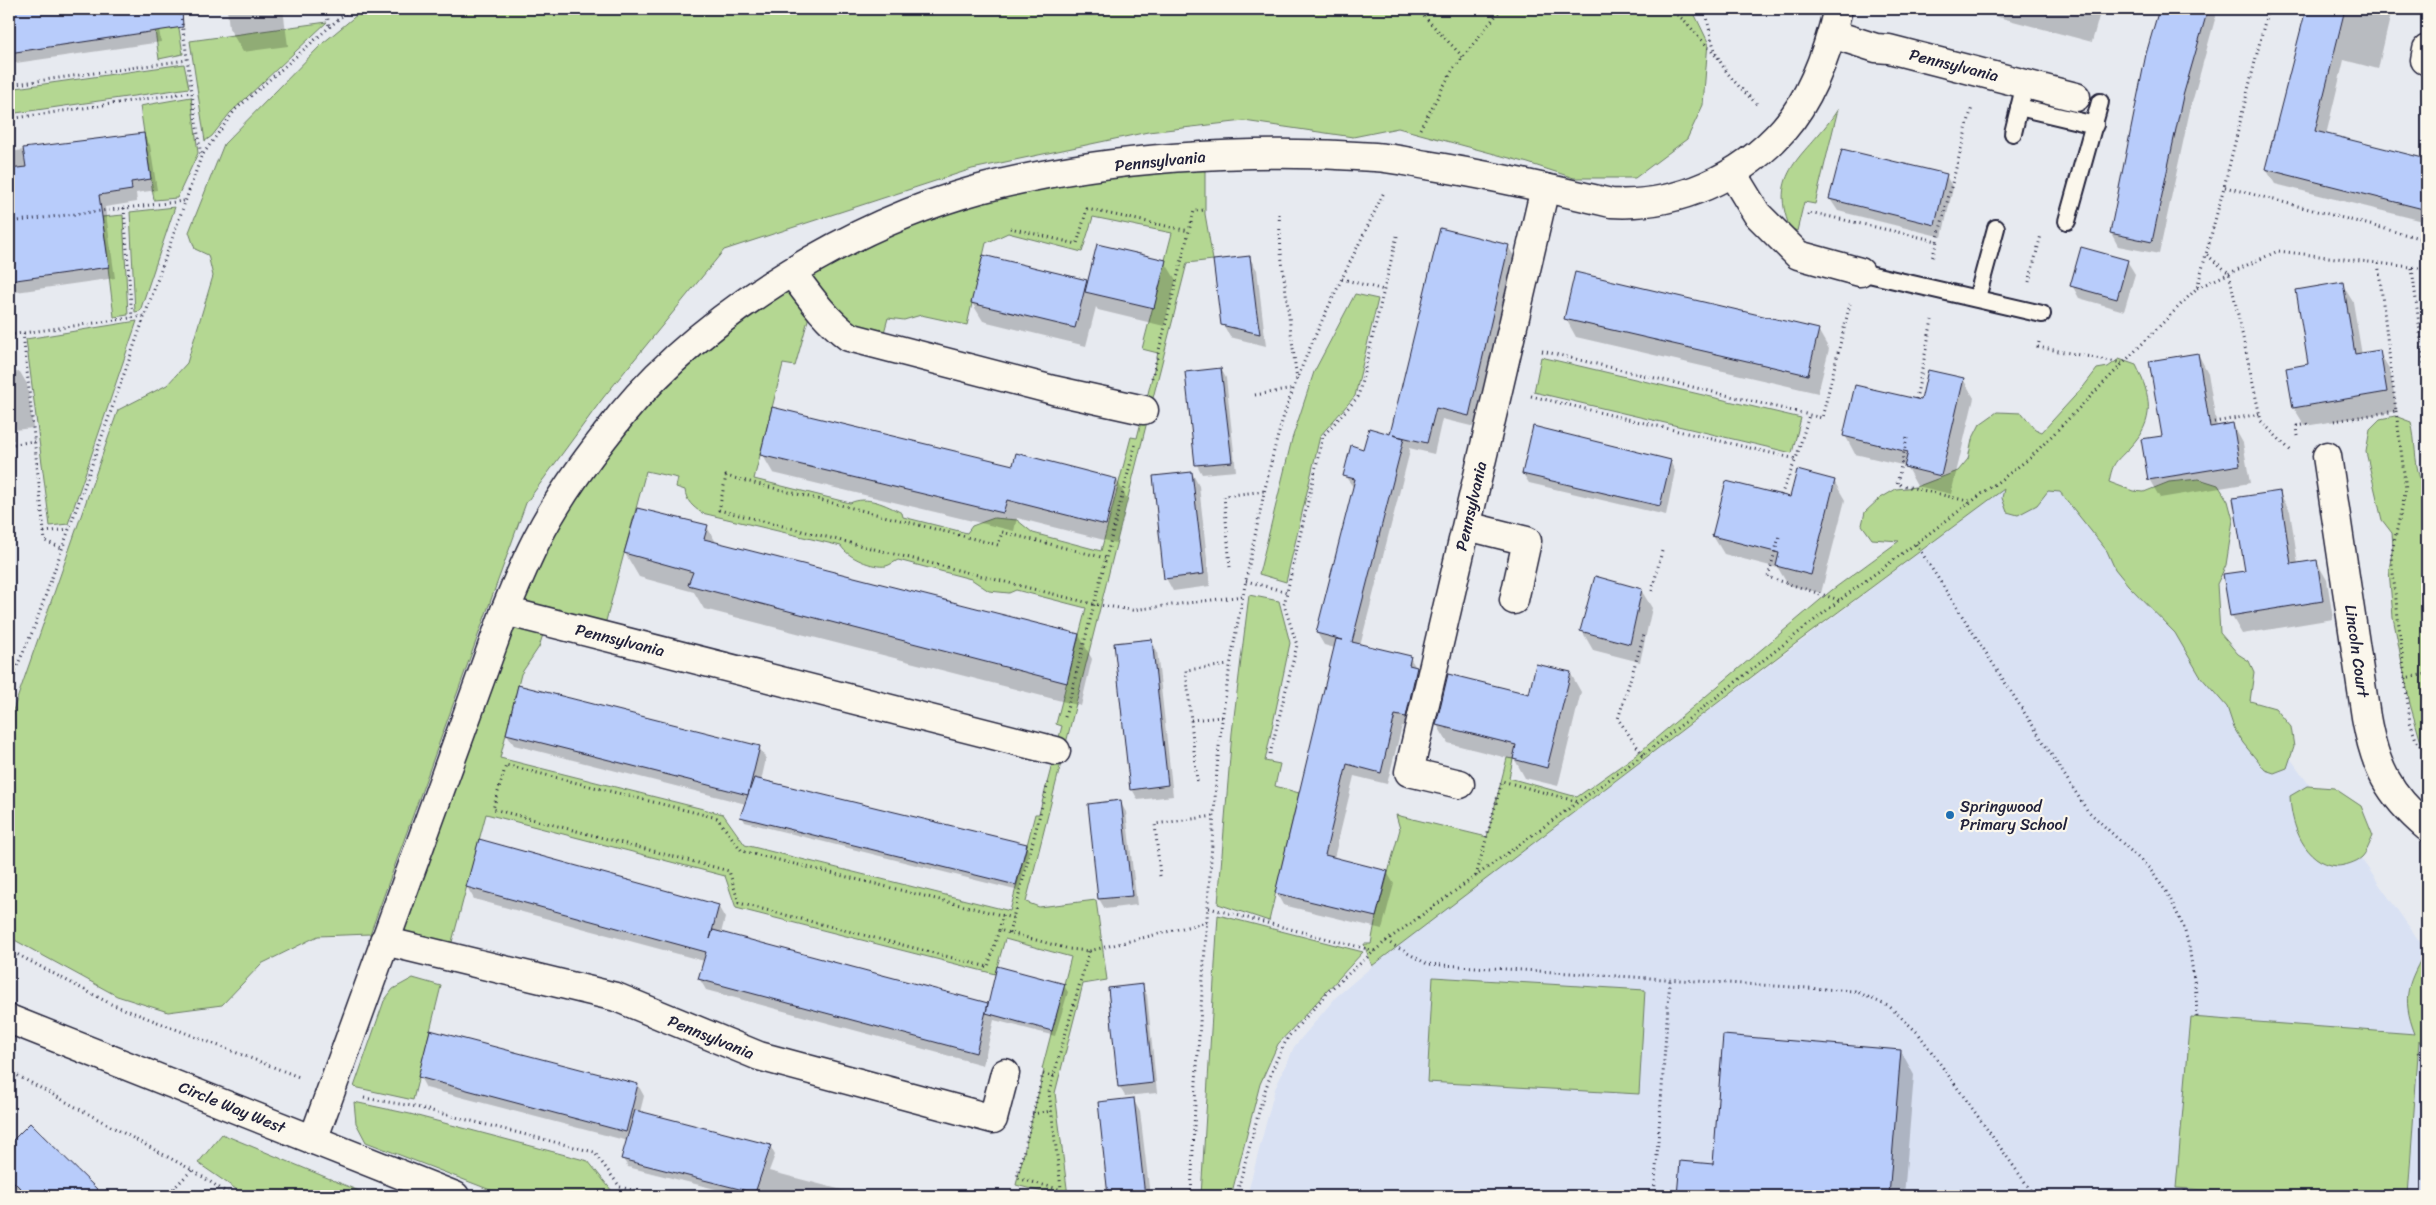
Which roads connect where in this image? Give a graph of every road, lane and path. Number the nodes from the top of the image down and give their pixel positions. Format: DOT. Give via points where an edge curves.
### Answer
graph roads {
  1 [pos="180,9"];
  2 [pos="326,9"];
  3 [pos="350,9"];
  4 [pos="1417,9"];
  5 [pos="1501,9"];
  6 [pos="1669,9"];
  7 [pos="1706,9"];
  8 [pos="2268,9"];
  9 [pos="1835,21"];
  10 [pos="329,26"];
  11 [pos="1716,56"];
  12 [pos="1463,57"];
  13 [pos="187,60"];
  14 [pos="1981,72"];
  15 [pos="9,85"];
  16 [pos="192,92"];
  17 [pos="2022,95"];
  18 [pos="2088,99"];
  19 [pos="9,119"];
  20 [pos="2095,125"];
  21 [pos="1784,129"];
  22 [pos="2012,132"];
  23 [pos="1416,137"];
  24 [pos="201,157"];
  25 [pos="1732,173"];
  26 [pos="2224,187"];
  27 [pos="1545,188"];
  28 [pos="1386,190"];
  29 [pos="184,201"];
  30 [pos="124,208"];
  31 [pos="1205,210"];
  32 [pos="1279,214"];
  33 [pos="2067,221"];
  34 [pos="9,222"];
  35 [pos="1010,228"];
  36 [pos="1996,228"];
  37 [pos="1189,231"];
  38 [pos="1397,236"];
  39 [pos="2427,240"];
  40 [pos="1937,241"];
  41 [pos="1798,255"];
  42 [pos="2206,255"];
  43 [pos="2378,262"];
  44 [pos="2412,268"];
  45 [pos="2427,269"];
  46 [pos="1860,272"];
  47 [pos="792,273"];
  48 [pos="2229,273"];
  49 [pos="1342,279"];
  50 [pos="1924,286"];
  51 [pos="2197,288"];
  52 [pos="1384,290"];
  53 [pos="1977,298"];
  54 [pos="2042,314"];
  55 [pos="144,316"];
  56 [pos="132,318"];
  57 [pos="1932,320"];
  58 [pos="23,334"];
  59 [pos="9,335"];
  60 [pos="1510,344"];
  61 [pos="1297,382"];
  62 [pos="2427,387"];
  63 [pos="1499,388"];
  64 [pos="1294,389"];
  65 [pos="1255,395"];
  66 [pos="1916,399"];
  67 [pos="1144,410"];
  68 [pos="2396,411"];
  69 [pos="1809,414"];
  70 [pos="2260,414"];
  71 [pos="2333,421"];
  72 [pos="2209,423"];
  73 [pos="2315,424"];
  74 [pos="1907,438"];
  75 [pos="35,441"];
  76 [pos="9,445"];
  77 [pos="2314,458"];
  78 [pos="1796,459"];
  79 [pos="1265,491"];
  80 [pos="1781,495"];
  81 [pos="1972,502"];
  82 [pos="1467,526"];
  83 [pos="69,529"];
  84 [pos="44,532"];
  85 [pos="1779,537"];
  86 [pos="1916,544"];
  87 [pos="62,548"];
  88 [pos="1662,550"];
  89 [pos="1105,558"];
  90 [pos="1230,567"];
  91 [pos="1246,581"];
  92 [pos="1652,591"];
  93 [pos="1287,592"];
  94 [pos="1243,596"];
  95 [pos="1514,600"];
  96 [pos="1840,600"];
  97 [pos="1093,604"];
  98 [pos="505,610"];
  99 [pos="1645,632"];
  100 [pos="1229,665"];
  101 [pos="2427,674"];
  102 [pos="2404,678"];
  103 [pos="9,684"];
  104 [pos="1222,716"];
  105 [pos="1191,720"];
  106 [pos="1056,751"];
  107 [pos="1270,754"];
  108 [pos="2427,754"];
  109 [pos="1643,755"];
  110 [pos="1197,781"];
  111 [pos="1460,784"];
  112 [pos="1579,802"];
  113 [pos="1214,816"];
  114 [pos="2427,828"];
  115 [pos="1160,876"];
  116 [pos="1476,877"];
  117 [pos="1209,908"];
  118 [pos="1003,915"];
  119 [pos="1013,918"];
  120 [pos="1207,922"];
  121 [pos="999,930"];
  122 [pos="1009,932"];
  123 [pos="384,941"];
  124 [pos="1386,941"];
  125 [pos="1089,951"];
  126 [pos="1376,952"];
  127 [pos="1670,979"];
  128 [pos="2196,1018"];
  129 [pos="9,1019"];
  130 [pos="2418,1052"];
  131 [pos="2427,1070"];
  132 [pos="9,1071"];
  133 [pos="1005,1073"];
  134 [pos="1054,1076"];
  135 [pos="313,1140"];
  136 [pos="192,1170"];
  137 [pos="174,1188"];
  138 [pos="2186,1189"];
  139 [pos="1062,1190"];
  140 [pos="166,1196"];
  141 [pos="182,1196"];
  142 [pos="232,1196"];
  143 [pos="455,1196"];
  144 [pos="1062,1196"];
  145 [pos="1191,1196"];
  146 [pos="1236,1196"];
  147 [pos="1654,1196"];
  148 [pos="2035,1196"];
  149 [pos="2185,1196"];
  1 -- 13 [label="path"];
  2 -- 10 [label="path"];
  3 -- 10 [label="path"];
  4 -- 12 [label="path"];
  5 -- 12 [label="path"];
  6 -- 11 [label="path" via="1684,20"];
  7 -- 11 [label="path"];
  8 -- 26 [label="path"];
  9 -- 14 [label="street, Pennsylvania" via="1876,48"];
  9 -- 21 [label="street, Pennsylvania" via="1809,92"];
  10 -- 24 [label="path" via="235,110"];
  11 -- 21 [label="path" via="1725,72"];
  12 -- 23 [label="path" via="1452,70"];
  13 -- 15 [label="path"];
  13 -- 16 [label="path"];
  14 -- 17 [label="street, Pennsylvania"];
  14 -- 40 [label="path"];
  16 -- 19 [label="path"];
  16 -- 24 [label="path"];
  17 -- 18 [label="street, Pennsylvania"];
  17 -- 20 [label="lane"];
  17 -- 22 [label="lane"];
  18 -- 20 [label="lane"];
  20 -- 33 [label="lane"];
  21 -- 25 [label="street, Pennsylvania"];
  24 -- 29 [label="path"];
  25 -- 27 [label="street, Pennsylvania" via="1705,187 1634,205"];
  25 -- 41 [label="street" via="1757,214"];
  26 -- 39 [label="path"];
  26 -- 42 [label="path"];
  27 -- 47 [label="street, Pennsylvania" via="1378,157 1225,155 1126,164 1048,174 978,190 875,227"];
  27 -- 60 [label="street, Pennsylvania"];
  28 -- 49 [label="path"];
  29 -- 30 [label="path"];
  29 -- 55 [label="path"];
  30 -- 34 [label="path"];
  30 -- 56 [label="path"];
  31 -- 37 [label="path" via="1194,211"];
  32 -- 61 [label="path"];
  35 -- 37 [label="path" via="1077,244 1088,209"];
  36 -- 53 [label="lane"];
  37 -- 67 [label="path"];
  38 -- 52 [label="path"];
  40 -- 41 [label="path" via="1808,212"];
  40 -- 50 [label="path"];
  41 -- 46 [label="street"];
  42 -- 48 [label="path"];
  42 -- 51 [label="path"];
  43 -- 44 [label="path"];
  43 -- 48 [label="path" via="2278,252"];
  43 -- 68 [label="path"];
  44 -- 45 [label="path"];
  44 -- 62 [label="path"];
  46 -- 50 [label="lane"];
  46 -- 69 [label="path" via="1822,418"];
  47 -- 67 [label="street" via="817,307 849,337"];
  47 -- 98 [label="street, Pennsylvania" via="753,296 701,336 651,382 607,433 538,537"];
  48 -- 51 [label="path"];
  48 -- 70 [label="path"];
  49 -- 52 [label="path"];
  49 -- 61 [label="path"];
  50 -- 53 [label="lane"];
  51 -- 81 [label="path" via="2030,458"];
  52 -- 93 [label="path" via="1358,398 1323,436"];
  53 -- 54 [label="lane"];
  55 -- 56 [label="path"];
  55 -- 83 [label="path"];
  56 -- 58 [label="path"];
  57 -- 66 [label="path"];
  58 -- 59 [label="path"];
  58 -- 75 [label="path"];
  60 -- 63 [label="street, Pennsylvania"];
  60 -- 69 [label="path"];
  61 -- 64 [label="path"];
  63 -- 78 [label="path"];
  63 -- 82 [label="street, Pennsylvania"];
  64 -- 65 [label="path"];
  64 -- 79 [label="path" via="1277,436"];
  67 -- 89 [label="path"];
  68 -- 71 [label="path"];
  68 -- 102 [label="path" via="2406,490 2391,556"];
  69 -- 78 [label="path"];
  70 -- 72 [label="path"];
  70 -- 77 [label="path" via="2261,421"];
  73 -- 77 [label="path" via="2297,426"];
  74 -- 81 [label="path" via="1896,484"];
  75 -- 76 [label="path"];
  75 -- 84 [label="path"];
  77 -- 114 [label="street, Lincoln Court" via="2374,755 2396,798"];
  78 -- 80 [label="path"];
  79 -- 90 [label="path" via="1224,496"];
  79 -- 91 [label="path"];
  81 -- 86 [label="path"];
  82 -- 95 [label="street" via="1527,541"];
  82 -- 111 [label="street, Pennsylvania" via="1409,772"];
  83 -- 84 [label="path"];
  83 -- 87 [label="path"];
  84 -- 87 [label="path" via="45,541"];
  85 -- 96 [label="path" via="1768,578"];
  86 -- 96 [label="path"];
  86 -- 128 [label="path" via="2086,810 2149,868 2168,894 2189,946"];
  87 -- 103 [label="path" via="34,628"];
  88 -- 92 [label="path"];
  89 -- 97 [label="path"];
  89 -- 97 [label="path" via="1002,532 998,545 726,476 718,510"];
  91 -- 93 [label="path"];
  91 -- 94 [label="path"];
  93 -- 107 [label="path" via="1284,604 1297,645"];
  94 -- 97 [label="path" via="1132,610"];
  94 -- 100 [label="path"];
  96 -- 109 [label="path"];
  97 -- 106 [label="path"];
  98 -- 106 [label="street, Pennsylvania"];
  98 -- 123 [label="street, Pennsylvania"];
  99 -- 109 [label="path" via="1618,719"];
  100 -- 104 [label="path"];
  100 -- 105 [label="path" via="1186,670"];
  101 -- 102 [label="path"];
  102 -- 108 [label="path" via="2413,734"];
  104 -- 105 [label="path"];
  104 -- 113 [label="path"];
  105 -- 110 [label="path"];
  106 -- 119 [label="path"];
  109 -- 112 [label="path"];
  112 -- 116 [label="path"];
  112 -- 116 [label="path" via="1502,781"];
  113 -- 115 [label="path" via="1155,824"];
  113 -- 117 [label="path"];
  116 -- 124 [label="path"];
  117 -- 120 [label="path"];
  117 -- 126 [label="path"];
  118 -- 119 [label="path"];
  118 -- 121 [label="path"];
  118 -- 121 [label="path" via="742,851 718,818 506,765 494,809 728,871 739,903 988,967"];
  119 -- 122 [label="path"];
  120 -- 125 [label="path"];
  120 -- 145 [label="path"];
  121 -- 122 [label="path"];
  122 -- 125 [label="path"];
  123 -- 133 [label="street, Pennsylvania" via="616,997 758,1056 993,1119"];
  123 -- 135 [label="street, Pennsylvania"];
  124 -- 126 [label="path"];
  124 -- 127 [label="path" via="1427,964"];
  125 -- 134 [label="path"];
  126 -- 146 [label="path" via="1358,963 1332,988 1288,1037 1264,1093"];
  127 -- 147 [label="path"];
  127 -- 148 [label="path" via="1855,991 1890,1007 1918,1034"];
  129 -- 135 [label="street, Circle Way West"];
  130 -- 131 [label="path"];
  132 -- 136 [label="path"];
  134 -- 139 [label="path" via="1049,1092"];
  134 -- 139 [label="path" via="1043,1074 1017,1178"];
  135 -- 143 [label="street, Circle Way West"];
  136 -- 137 [label="path"];
  136 -- 142 [label="path"];
  137 -- 140 [label="path"];
  137 -- 141 [label="path"];
  138 -- 149 [label="path"];
  139 -- 144 [label="path"];
}
